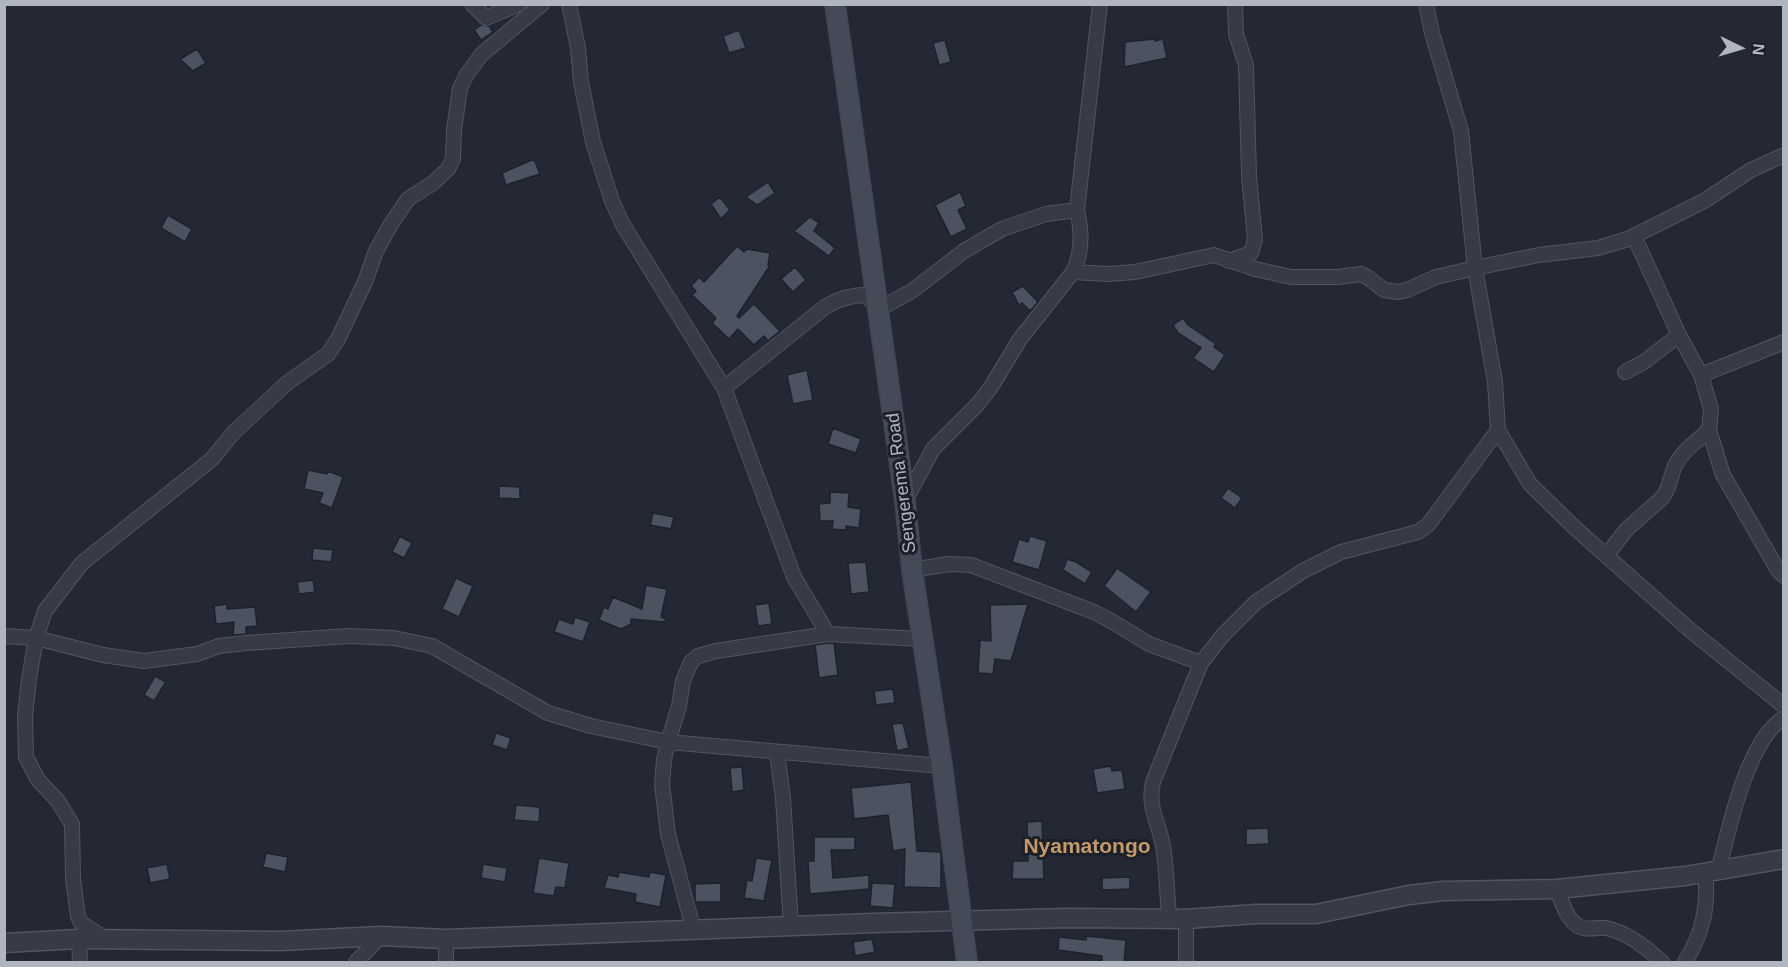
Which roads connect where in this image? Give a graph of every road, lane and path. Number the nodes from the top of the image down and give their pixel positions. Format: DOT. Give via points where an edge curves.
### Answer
graph roads {
  1 [pos="472,4"];
  2 [pos="519,4"];
  3 [pos="542,4"];
  4 [pos="569,4"];
  5 [pos="835,4"];
  6 [pos="1100,4"];
  7 [pos="1235,4"];
  8 [pos="1426,4"];
  9 [pos="1784,155"];
  10 [pos="1077,210"];
  11 [pos="1634,236"];
  12 [pos="1229,261"];
  13 [pos="1475,268"];
  14 [pos="1073,272"];
  15 [pos="879,309"];
  16 [pos="1679,335"];
  17 [pos="1784,342"];
  18 [pos="1625,372"];
  19 [pos="1701,375"];
  20 [pos="724,388"];
  21 [pos="1498,430"];
  22 [pos="1709,430"];
  23 [pos="905,501"];
  24 [pos="1606,556"];
  25 [pos="912,570"];
  26 [pos="1784,576"];
  27 [pos="828,634"];
  28 [pos="4,636"];
  29 [pos="36,638"];
  30 [pos="922,639"];
  31 [pos="1201,663"];
  32 [pos="1784,706"];
  33 [pos="1784,718"];
  34 [pos="668,742"];
  35 [pos="777,753"];
  36 [pos="942,766"];
  37 [pos="1784,860"];
  38 [pos="1712,870"];
  39 [pos="1557,889"];
  40 [pos="1177,918"];
  41 [pos="960,921"];
  42 [pos="791,926"];
  43 [pos="694,931"];
  44 [pos="381,936"];
  45 [pos="79,939"];
  46 [pos="446,939"];
  47 [pos="106,940"];
  48 [pos="4,943"];
  49 [pos="80,963"];
  50 [pos="356,963"];
  51 [pos="446,963"];
  52 [pos="967,963"];
  53 [pos="1186,963"];
  54 [pos="1662,963"];
  55 [pos="1685,963"];
  1 -- 2 [label="street" via="486,18"];
  3 -- 29 [label="street" via="482,54 467,74 460,88 453,159 433,183 408,199 391,224 328,354 287,383 234,432 212,459 82,563 45,611"];
  4 -- 20 [label="street" via="593,142 612,201"];
  5 -- 15 [label="main road, Sengerema Road"];
  6 -- 10 [label="street"];
  7 -- 12 [label="street" via="1236,34 1246,65 1255,240 1251,253"];
  8 -- 13 [label="street" via="1461,131"];
  9 -- 11 [label="street"];
  10 -- 14 [label="street" via="1080,249"];
  10 -- 15 [label="street" via="1046,214 1002,230"];
  11 -- 13 [label="street" via="1598,248"];
  11 -- 16 [label="street"];
  12 -- 13 [label="street" via="1291,277 1361,274 1384,290 1398,292 1436,277"];
  12 -- 14 [label="street" via="1214,255 1135,272"];
  13 -- 21 [label="street" via="1495,382"];
  14 -- 23 [label="street" via="1020,339 978,404 933,448"];
  15 -- 20 [label="street" via="866,295 840,299"];
  15 -- 23 [label="main road, Sengerema Road"];
  16 -- 18 [label="street"];
  16 -- 19 [label="street"];
  17 -- 19 [label="street"];
  19 -- 22 [label="street" via="1712,409"];
  20 -- 27 [label="street" via="794,577"];
  21 -- 24 [label="street" via="1530,484"];
  21 -- 31 [label="street" via="1428,525 1418,532 1341,552 1303,571 1256,602"];
  22 -- 24 [label="street" via="1683,453 1662,498 1626,530"];
  22 -- 26 [label="street" via="1723,475"];
  23 -- 25 [label="main road, Sengerema Road"];
  24 -- 32 [label="street"];
  25 -- 30 [label="main road, Sengerema Road"];
  25 -- 31 [label="street" via="949,564 971,566 1094,612 1149,644"];
  27 -- 30 [label="street"];
  27 -- 34 [label="street" via="698,656 686,670"];
  28 -- 29 [label="street"];
  29 -- 34 [label="street" via="144,661 197,654 228,645 313,638 349,636 416,641 432,646 548,713"];
  29 -- 47 [label="street" via="25,716 26,757 38,780 72,824 73,879 81,923"];
  30 -- 36 [label="main road, Sengerema Road"];
  31 -- 40 [label="street" via="1150,794"];
  33 -- 38 [label="street" via="1767,734 1749,769"];
  34 -- 35 [label="street"];
  34 -- 43 [label="street" via="664,807"];
  35 -- 36 [label="street"];
  35 -- 42 [label="street"];
  36 -- 41 [label="main road, Sengerema Road"];
  37 -- 38 [label="street"];
  38 -- 39 [label="street"];
  38 -- 55 [label="street" via="1706,913"];
  39 -- 40 [label="street" via="1443,891 1316,914"];
  39 -- 54 [label="street" via="1565,910 1580,927 1616,932"];
  40 -- 41 [label="street"];
  40 -- 53 [label="street"];
  41 -- 42 [label="street"];
  41 -- 52 [label="main road, Sengerema Road"];
  42 -- 43 [label="street"];
  43 -- 46 [label="street"];
  44 -- 46 [label="street"];
  44 -- 47 [label="street" via="280,941"];
  44 -- 50 [label="street"];
  45 -- 47 [label="street"];
  45 -- 48 [label="street"];
  45 -- 49 [label="street"];
  46 -- 51 [label="street"];
}
